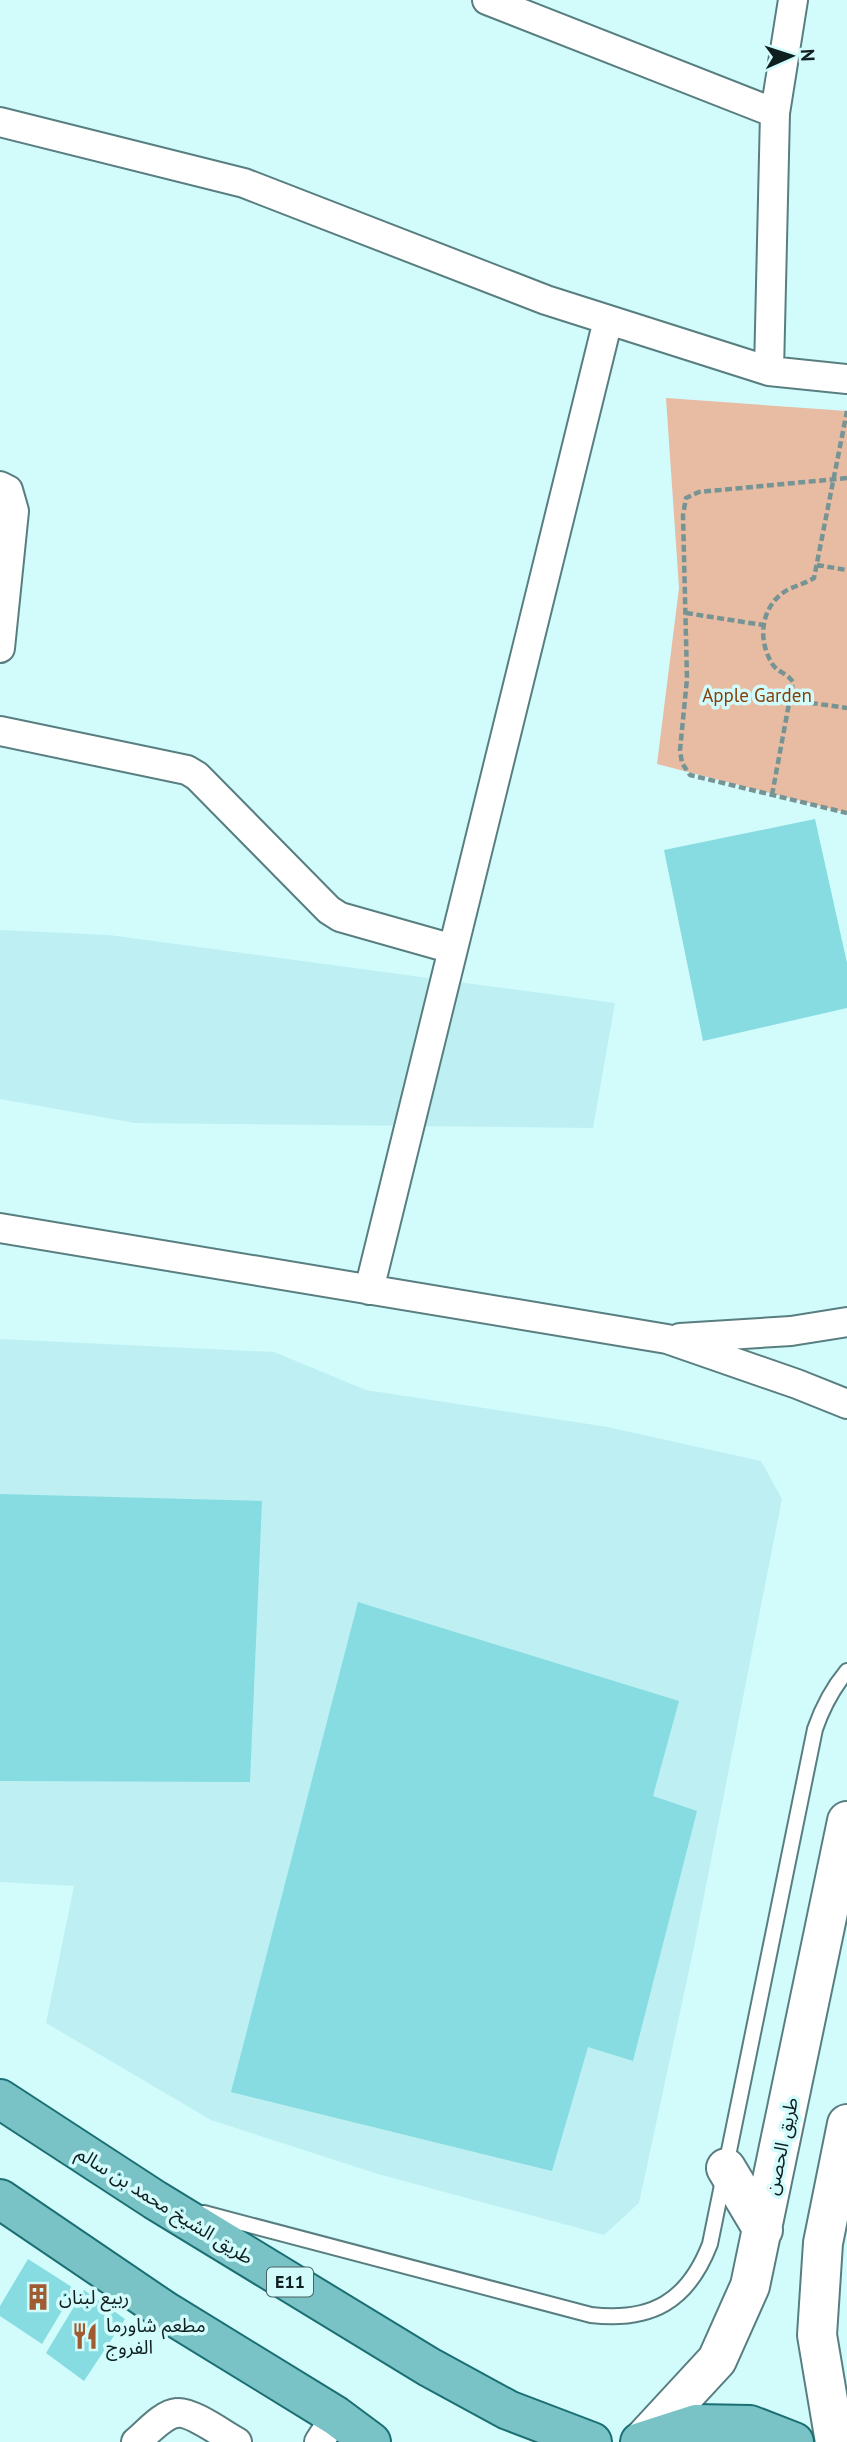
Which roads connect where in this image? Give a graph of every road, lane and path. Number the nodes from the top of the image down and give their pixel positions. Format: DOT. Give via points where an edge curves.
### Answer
graph roads {
  1 [pos="487,0"];
  2 [pos="793,0"];
  3 [pos="775,113"];
  4 [pos="0,122"];
  5 [pos="608,320"];
  6 [pos="769,371"];
  7 [pos="847,379"];
  8 [pos="847,410"];
  9 [pos="847,478"];
  10 [pos="833,480"];
  11 [pos="0,486"];
  12 [pos="817,565"];
  13 [pos="847,570"];
  14 [pos="686,613"];
  15 [pos="763,625"];
  16 [pos="0,648"];
  17 [pos="790,700"];
  18 [pos="847,708"];
  19 [pos="0,731"];
  20 [pos="772,795"];
  21 [pos="847,813"];
  22 [pos="453,949"];
  23 [pos="0,1228"];
  24 [pos="369,1290"];
  25 [pos="847,1322"];
  26 [pos="667,1339"];
  27 [pos="847,1404"];
  28 [pos="847,1671"];
  29 [pos="847,1821"];
  30 [pos="0,2099"];
  31 [pos="847,2124"];
  32 [pos="726,2168"];
  33 [pos="0,2199"];
  34 [pos="155,2200"];
  35 [pos="763,2230"];
  36 [pos="327,2429"];
  37 [pos="642,2441"];
  38 [pos="136,2442"];
  39 [pos="237,2442"];
  40 [pos="371,2442"];
  41 [pos="592,2442"];
  42 [pos="793,2442"];
  43 [pos="835,2442"];
  1 -- 3 [label="street"];
  2 -- 3 [label="street"];
  3 -- 6 [label="street"];
  4 -- 5 [label="street" via="244,183"];
  5 -- 6 [label="street"];
  5 -- 22 [label="street"];
  6 -- 7 [label="street"];
  8 -- 10 [label="path"];
  9 -- 10 [label="path"];
  10 -- 12 [label="path"];
  10 -- 14 [label="path" via="699,492 686,498"];
  11 -- 16 [label="street" via="8,490 14,512"];
  12 -- 13 [label="path"];
  12 -- 15 [label="path" via="814,578 789,590 767,609"];
  14 -- 15 [label="path"];
  14 -- 20 [label="path" via="682,763 690,775"];
  15 -- 17 [label="path" via="768,655 775,668 793,682"];
  17 -- 18 [label="path"];
  17 -- 20 [label="path"];
  19 -- 22 [label="street" via="187,770 329,910"];
  20 -- 21 [label="path"];
  22 -- 24 [label="street"];
  23 -- 24 [label="street"];
  24 -- 26 [label="street"];
  25 -- 26 [label="street" via="791,1331"];
  26 -- 27 [label="street"];
  28 -- 32 [label="lane" via="822,1708 816,1729"];
  29 -- 35 [label="street, طريق الحصن"];
  30 -- 34 [label="main road, طريق الشيخ محمد بن سالم / E11"];
  31 -- 43 [label="street" via="822,2243 817,2335"];
  32 -- 34 [label="lane" via="710,2244 686,2289 642,2314 616,2318"];
  32 -- 35 [label="street"];
  33 -- 36 [label="main road"];
  34 -- 41 [label="main road, طريق الشيخ محمد بن سالم / E11" via="429,2367 508,2410"];
  35 -- 37 [label="street, طريق الحصن" via="750,2286 718,2360"];
  36 -- 40 [label="main road"];
  37 -- 42 [label="main road" via="696,2424 750,2425"];
  38 -- 39 [label="street" via="177,2413"];
}
